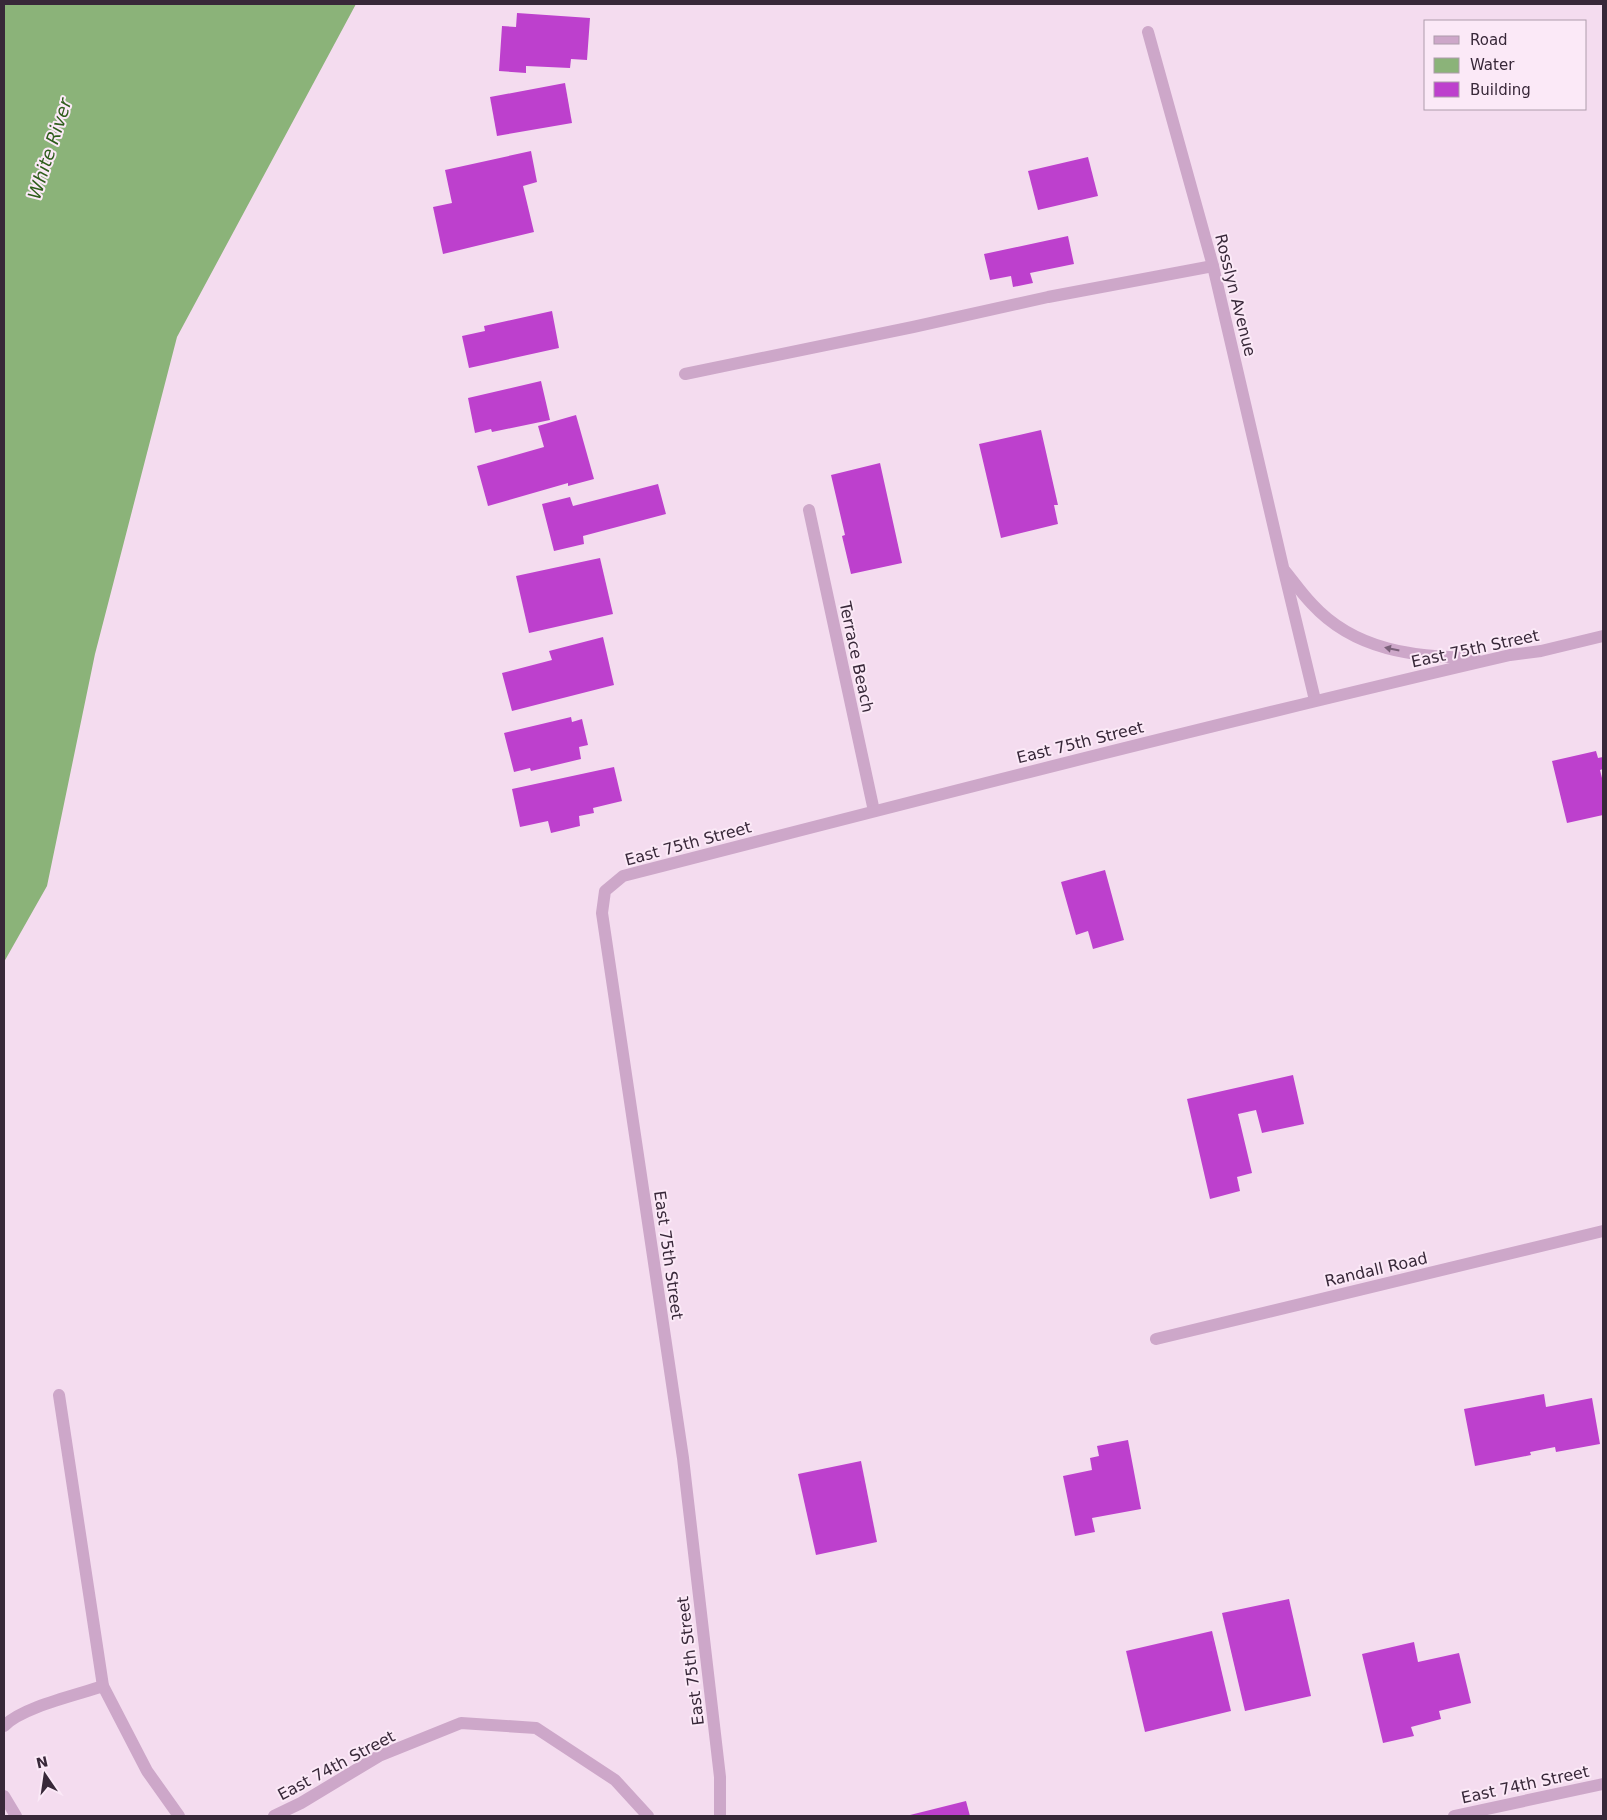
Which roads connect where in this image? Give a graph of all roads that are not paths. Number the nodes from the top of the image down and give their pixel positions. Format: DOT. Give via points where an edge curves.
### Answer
graph roads {
  1 [pos="1148,32"];
  2 [pos="1213,266"];
  3 [pos="685,374"];
  4 [pos="809,510"];
  5 [pos="1283,567"];
  6 [pos="1603,636"];
  7 [pos="1510,655"];
  8 [pos="1315,700"];
  9 [pos="874,811"];
  10 [pos="1603,1232"];
  11 [pos="1156,1339"];
  12 [pos="59,1395"];
  13 [pos="104,1686"];
  14 [pos="4,1726"];
  15 [pos="1603,1784"];
  16 [pos="4,1796"];
  17 [pos="16,1816"];
  18 [pos="179,1816"];
  19 [pos="274,1816"];
  20 [pos="648,1816"];
  21 [pos="720,1816"];
  22 [pos="1454,1816"];
  1 -- 2 [label="street, Rosslyn Avenue"];
  2 -- 3 [label="street" via="1048,297"];
  2 -- 5 [label="street, Rosslyn Avenue"];
  4 -- 9 [label="street, Terrace Beach"];
  7 -- 5 [label="street, Rosslyn Avenue, one-way" via="1436,658 1387,649 1358,639 1331,622 1312,604"];
  5 -- 8 [label="street, Rosslyn Avenue"];
  6 -- 7 [label="street, East 75th Street"];
  7 -- 8 [label="street, East 75th Street"];
  8 -- 9 [label="street, East 75th Street"];
  9 -- 21 [label="street, East 75th Street" via="623,876 605,891 602,913 683,1458 720,1777"];
  10 -- 11 [label="street, Randall Road"];
  12 -- 13 [label="street"];
  13 -- 14 [label="street" via="31,1710"];
  13 -- 18 [label="street" via="148,1771"];
  15 -- 22 [label="street, East 74th Street"];
  16 -- 17 [label="street"];
  19 -- 20 [label="street, East 74th Street" via="379,1756 461,1724 536,1728 615,1780"];
}
